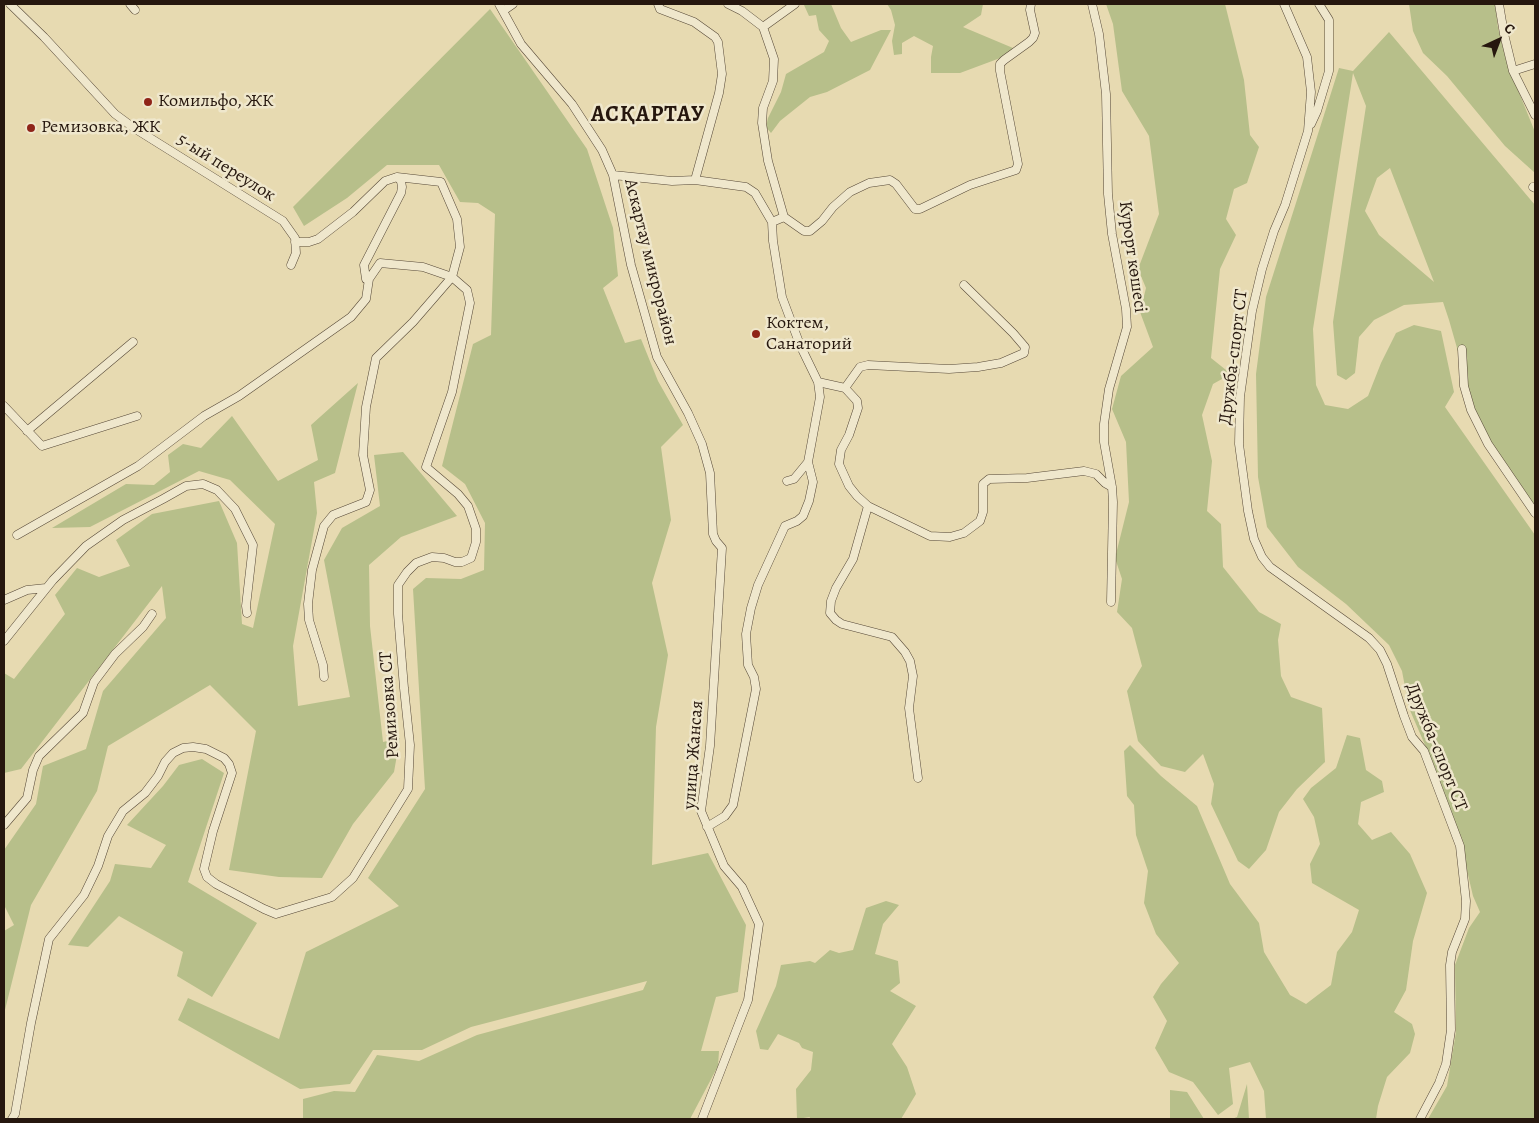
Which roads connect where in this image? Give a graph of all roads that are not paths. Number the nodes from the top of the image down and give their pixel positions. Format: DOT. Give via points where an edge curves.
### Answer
graph roads {
  1 [pos="10,4"];
  2 [pos="513,4"];
  3 [pos="658,4"];
  4 [pos="728,4"];
  5 [pos="795,4"];
  6 [pos="1031,4"];
  7 [pos="1092,4"];
  8 [pos="1284,4"];
  9 [pos="1499,4"];
  10 [pos="1320,6"];
  11 [pos="501,7"];
  12 [pos="764,27"];
  13 [pos="1535,64"];
  14 [pos="1513,71"];
  15 [pos="1535,115"];
  16 [pos="1308,131"];
  17 [pos="613,175"];
  18 [pos="397,178"];
  19 [pos="695,180"];
  20 [pos="784,217"];
  21 [pos="772,222"];
  22 [pos="295,242"];
  23 [pos="291,265"];
  24 [pos="452,277"];
  25 [pos="369,279"];
  26 [pos="964,285"];
  27 [pos="133,342"];
  28 [pos="1462,349"];
  29 [pos="818,382"];
  30 [pos="845,388"];
  31 [pos="4,406"];
  32 [pos="137,416"];
  33 [pos="27,431"];
  34 [pos="808,462"];
  35 [pos="787,481"];
  36 [pos="1112,487"];
  37 [pos="868,506"];
  38 [pos="1535,513"];
  39 [pos="16,535"];
  40 [pos="721,549"];
  41 [pos="46,588"];
  42 [pos="4,600"];
  43 [pos="1111,602"];
  44 [pos="247,613"];
  45 [pos="152,614"];
  46 [pos="4,641"];
  47 [pos="324,677"];
  48 [pos="918,778"];
  49 [pos="4,825"];
  50 [pos="707,827"];
  51 [pos="12,1119"];
  52 [pos="702,1119"];
  53 [pos="1420,1119"];
  1 -- 22 [label="street, 5-ый переулок" via="114,114 283,221"];
  2 -- 11 [label="street"];
  3 -- 19 [label="street" via="660,9 694,22 718,42 722,74 719,93"];
  4 -- 12 [label="street"];
  5 -- 12 [label="street"];
  6 -- 20 [label="street" via="1034,38 1000,64 1018,164 1016,170 920,209 915,209 890,180 869,183 850,192 810,231 804,231"];
  7 -- 36 [label="street, Курорт көшесі" via="1106,94 1112,234 1127,327 1109,389 1104,424"];
  8 -- 16 [label="street, Дружба-спорт СТ" via="1306,57 1311,92"];
  9 -- 14 [label="street"];
  10 -- 16 [label="street" via="1329,20 1329,71"];
  11 -- 17 [label="street, Аскартау микрорайон" via="521,44 572,104 602,150"];
  12 -- 20 [label="street" via="774,59 773,81 763,108 764,139"];
  13 -- 14 [label="street"];
  14 -- 15 [label="street"];
  16 -- 53 [label="street, Дружба-спорт СТ" via="1256,294 1240,397 1239,444 1248,511 1254,539 1262,556 1270,567 1363,633 1380,650 1412,737 1424,751 1460,846 1466,901 1465,919 1450,964 1449,1047 1439,1083"];
  17 -- 19 [label="street"];
  17 -- 40 [label="street, Аскартау микрорайон" via="631,265 657,357 688,413 707,458 713,534"];
  18 -- 22 [label="street" via="385,181 318,239"];
  18 -- 24 [label="street" via="441,182 457,219 460,247"];
  18 -- 25 [label="street" via="401,181 401,193 364,265 366,279"];
  19 -- 21 [label="street" via="746,187 755,193"];
  20 -- 21 [label="street"];
  21 -- 29 [label="street" via="782,297"];
  22 -- 23 [label="street" via="296,254"];
  24 -- 25 [label="street" via="423,267 380,263"];
  24 -- 47 [label="street" via="376,358 366,407 362,455 370,490 366,502 333,514 324,526 312,570 309,620"];
  24 -- 51 [label="street, Ремизовка СТ" via="467,290 470,303 452,392 426,467 468,506 476,529 476,542 471,558 455,562 432,557 416,563 398,585 410,745 408,789 353,878 332,896 276,914 207,877 204,868 213,830 232,773 224,758 193,747 173,753 144,793 123,811 108,836 84,895 49,939"];
  25 -- 39 [label="street" via="366,299 351,317 299,355 204,416 138,466"];
  26 -- 30 [label="street" via="1013,333 1025,347 1024,353 1001,363 978,367 949,369 868,365 860,367"];
  27 -- 33 [label="street"];
  28 -- 38 [label="street" via="1464,386 1471,410 1488,444"];
  29 -- 30 [label="street"];
  29 -- 34 [label="street" via="820,397"];
  30 -- 37 [label="street" via="857,401 858,408 841,450 839,464 849,486"];
  31 -- 33 [label="street"];
  32 -- 33 [label="street" via="42,446"];
  34 -- 35 [label="street" via="794,479"];
  34 -- 50 [label="street" via="813,482 809,501 803,516 785,526 751,608 746,634 748,665 756,689 733,805 725,816"];
  36 -- 37 [label="street" via="1096,474 1084,471 989,479 983,484 984,512 980,521 964,533 950,537 922,534"];
  36 -- 43 [label="street, Курорт көшесі"];
  37 -- 48 [label="street" via="853,559 836,588 830,613 842,624 888,635 899,644 910,661 913,676 909,708"];
  40 -- 50 [label="street, улица Жансая" via="710,746 701,811"];
  41 -- 42 [label="street" via="27,590"];
  41 -- 44 [label="street" via="86,546 123,520 186,486 203,484 217,490 235,509 253,545"];
  41 -- 46 [label="street"];
  45 -- 49 [label="street" via="94,682 83,713 40,756 32,770 27,798"];
  50 -- 52 [label="street, улица Жансая" via="724,866 742,887 759,924 748,1000"];
}
